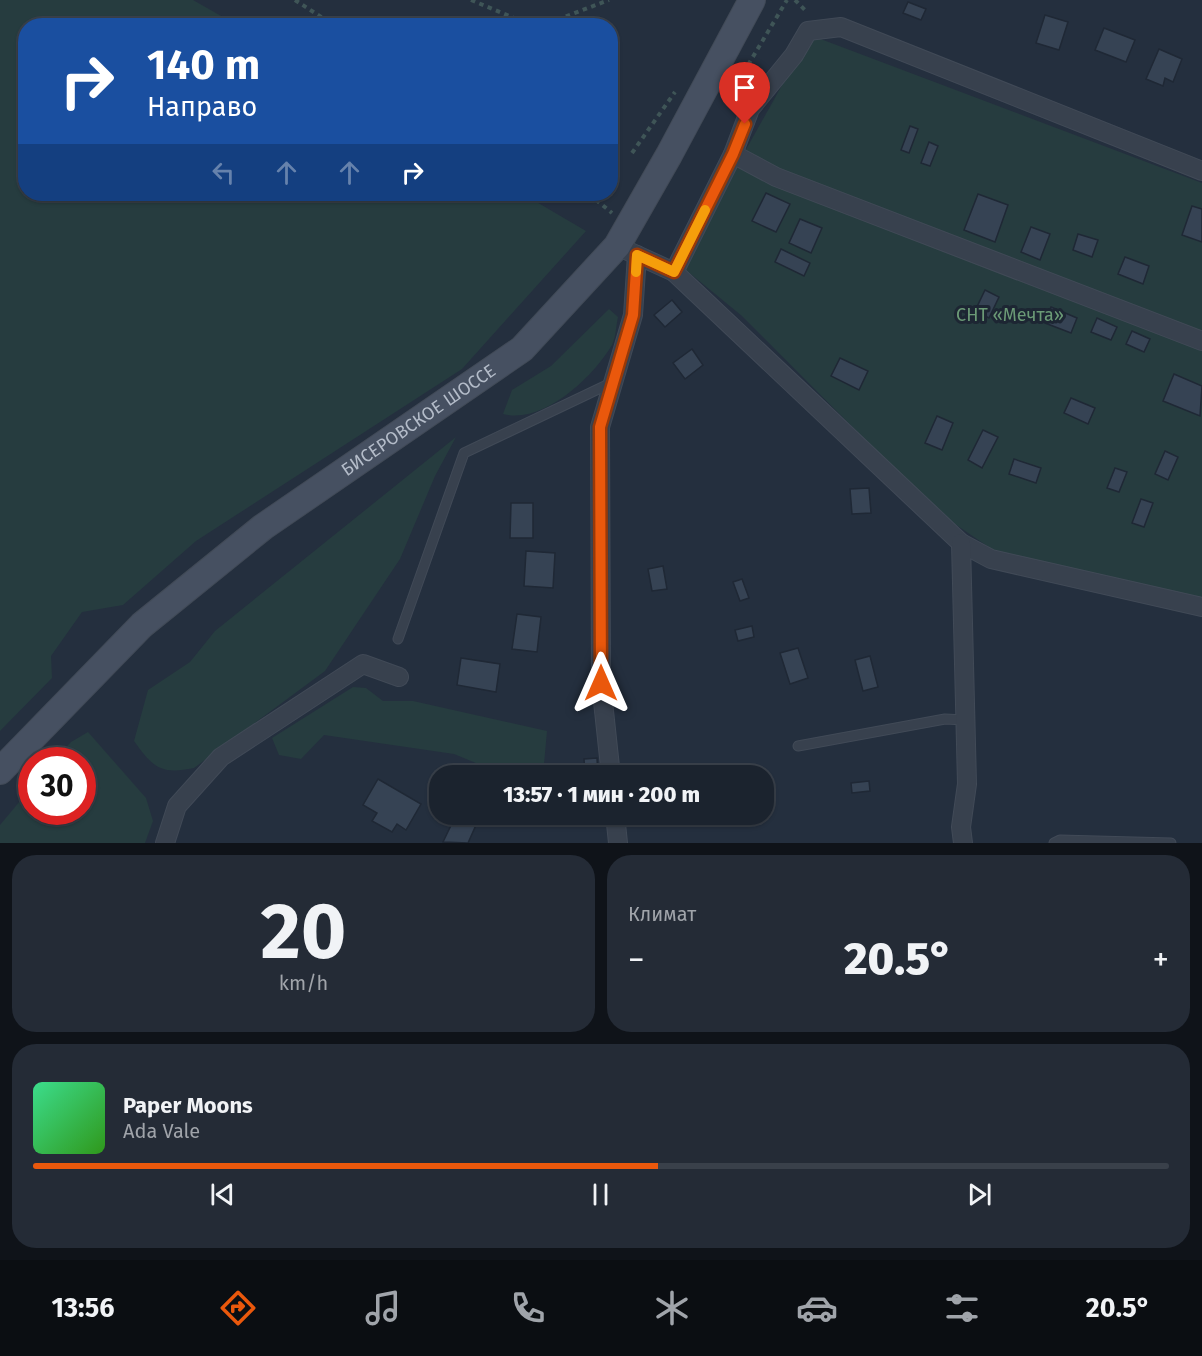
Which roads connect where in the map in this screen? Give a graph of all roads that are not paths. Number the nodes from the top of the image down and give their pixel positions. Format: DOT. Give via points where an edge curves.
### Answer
graph roads {
  1 [pos="752,0"];
  2 [pos="733,154"];
  3 [pos="1202,171"];
  4 [pos="627,250"];
  5 [pos="674,272"];
  6 [pos="1202,341"];
  7 [pos="614,382"];
  8 [pos="961,543"];
  9 [pos="1202,607"];
  10 [pos="398,639"];
  11 [pos="399,677"];
  12 [pos="965,720"];
  13 [pos="798,746"];
  14 [pos="610,765"];
  15 [pos="0,771"];
  16 [pos="616,825"];
  17 [pos="165,843"];
  18 [pos="618,843"];
  19 [pos="963,843"];
  20 [pos="1054,843"];
  21 [pos="1171,843"];
  1 -- 4 [label="main road, БИСЕРОВСКОЕ ШОССЕ" via="659,175"];
  2 -- 3 [label="street" via="750,109 794,55 808,31 842,27"];
  2 -- 5 [label="street"];
  2 -- 6 [label="street" via="776,177"];
  4 -- 5 [label="street"];
  4 -- 7 [label="street" via="633,315"];
  4 -- 15 [label="main road, БИСЕРОВСКОЕ ШОССЕ" via="522,350 263,526 142,625"];
  5 -- 8 [label="street"];
  7 -- 10 [label="lane" via="464,453"];
  7 -- 14 [label="street" via="600,427 601,683"];
  8 -- 9 [label="street" via="991,559"];
  8 -- 12 [label="street"];
  11 -- 17 [label="street" via="363,664 221,757 177,806"];
  12 -- 13 [label="lane" via="945,719"];
  12 -- 19 [label="street" via="967,784 961,827"];
  16 -- 18 [label="street"];
  20 -- 21 [label="lane"];
}
